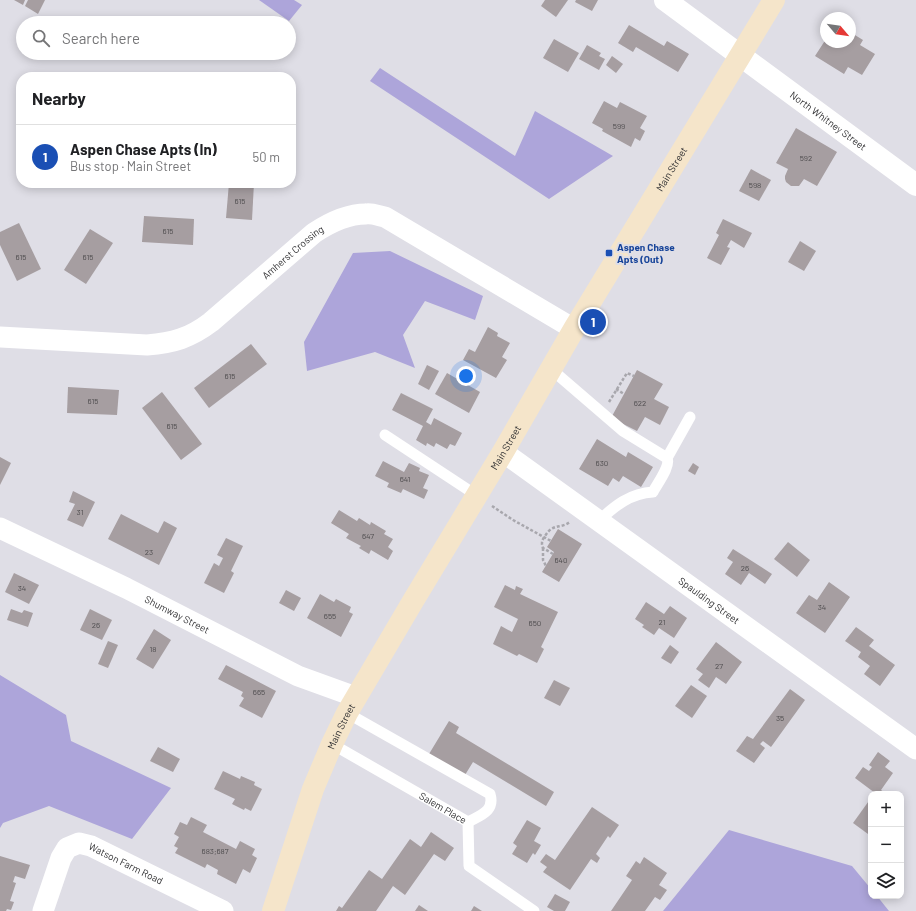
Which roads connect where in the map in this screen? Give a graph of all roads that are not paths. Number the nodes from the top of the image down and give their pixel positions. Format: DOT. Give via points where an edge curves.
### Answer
graph roads {
  1 [pos="665,0"];
  2 [pos="774,0"];
  3 [pos="741,55"];
  4 [pos="916,185"];
  5 [pos="574,329"];
  6 [pos="0,337"];
  7 [pos="551,369"];
  8 [pos="690,418"];
  9 [pos="385,434"];
  10 [pos="503,452"];
  11 [pos="667,458"];
  12 [pos="476,496"];
  13 [pos="592,516"];
  14 [pos="0,528"];
  15 [pos="352,705"];
  16 [pos="332,744"];
  17 [pos="916,749"];
  18 [pos="468,822"];
  19 [pos="43,911"];
  20 [pos="223,911"];
  21 [pos="272,911"];
  22 [pos="534,911"];
  1 -- 3 [label="street, North Whitney Street"];
  2 -- 3 [label="main road, Main Street"];
  3 -- 4 [label="street, North Whitney Street"];
  3 -- 5 [label="main road, Main Street"];
  5 -- 6 [label="street, Amherst Crossing" via="385,217 367,214 344,218 314,233 211,322 177,341 147,346"];
  5 -- 7 [label="main road, Main Street"];
  7 -- 10 [label="main road, Main Street"];
  7 -- 11 [label="lane" via="622,431"];
  8 -- 11 [label="lane"];
  9 -- 12 [label="lane"];
  10 -- 12 [label="main road, Main Street"];
  10 -- 13 [label="street, Spaulding Street"];
  11 -- 13 [label="lane" via="668,466 653,492 635,495 609,511"];
  12 -- 15 [label="main road, Main Street"];
  13 -- 17 [label="street, Spaulding Street"];
  14 -- 15 [label="street, Shumway Street" via="187,619"];
  15 -- 16 [label="main road, Main Street"];
  15 -- 18 [label="lane" via="490,794 492,801 489,810"];
  16 -- 18 [label="lane, Salem Place"];
  16 -- 21 [label="main road, Main Street" via="313,789"];
  18 -- 22 [label="lane, Salem Place" via="469,866"];
  19 -- 20 [label="street, Watson Farm Road" via="61,858 67,848 79,843 91,846"];
}
